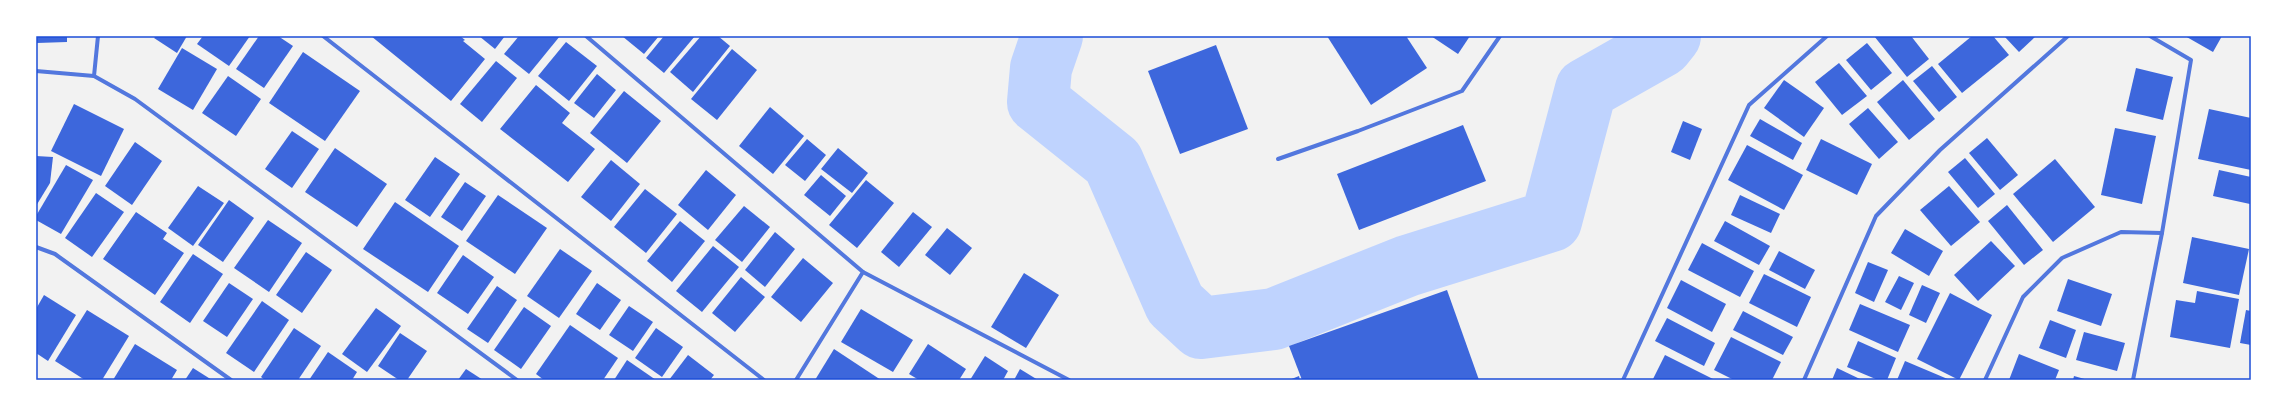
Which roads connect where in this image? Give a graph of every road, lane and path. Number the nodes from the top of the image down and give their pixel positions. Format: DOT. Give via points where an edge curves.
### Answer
graph roads {
  1 [pos="98,36"];
  2 [pos="323,36"];
  3 [pos="586,36"];
  4 [pos="1500,36"];
  5 [pos="1827,36"];
  6 [pos="2068,36"];
  7 [pos="2150,36"];
  8 [pos="36,70"];
  9 [pos="94,76"];
  10 [pos="1278,159"];
  11 [pos="2162,232"];
  12 [pos="36,247"];
  13 [pos="863,272"];
  14 [pos="231,380"];
  15 [pos="517,380"];
  16 [pos="764,380"];
  17 [pos="796,380"];
  18 [pos="1069,380"];
  19 [pos="1623,380"];
  20 [pos="1804,380"];
  21 [pos="1985,380"];
  22 [pos="2133,380"];
  1 -- 9 [label="street"];
  2 -- 16 [label="street"];
  3 -- 13 [label="street"];
  4 -- 10 [label="street" via="1462,91"];
  5 -- 19 [label="street" via="1749,105"];
  6 -- 20 [label="street" via="1940,150 1876,216"];
  7 -- 11 [label="street" via="2191,60"];
  8 -- 9 [label="street"];
  9 -- 15 [label="street" via="141,103"];
  11 -- 21 [label="street" via="2121,232 2062,258 2023,297"];
  11 -- 22 [label="street"];
  12 -- 14 [label="street" via="55,254"];
  13 -- 17 [label="street"];
  13 -- 18 [label="street"];
}
